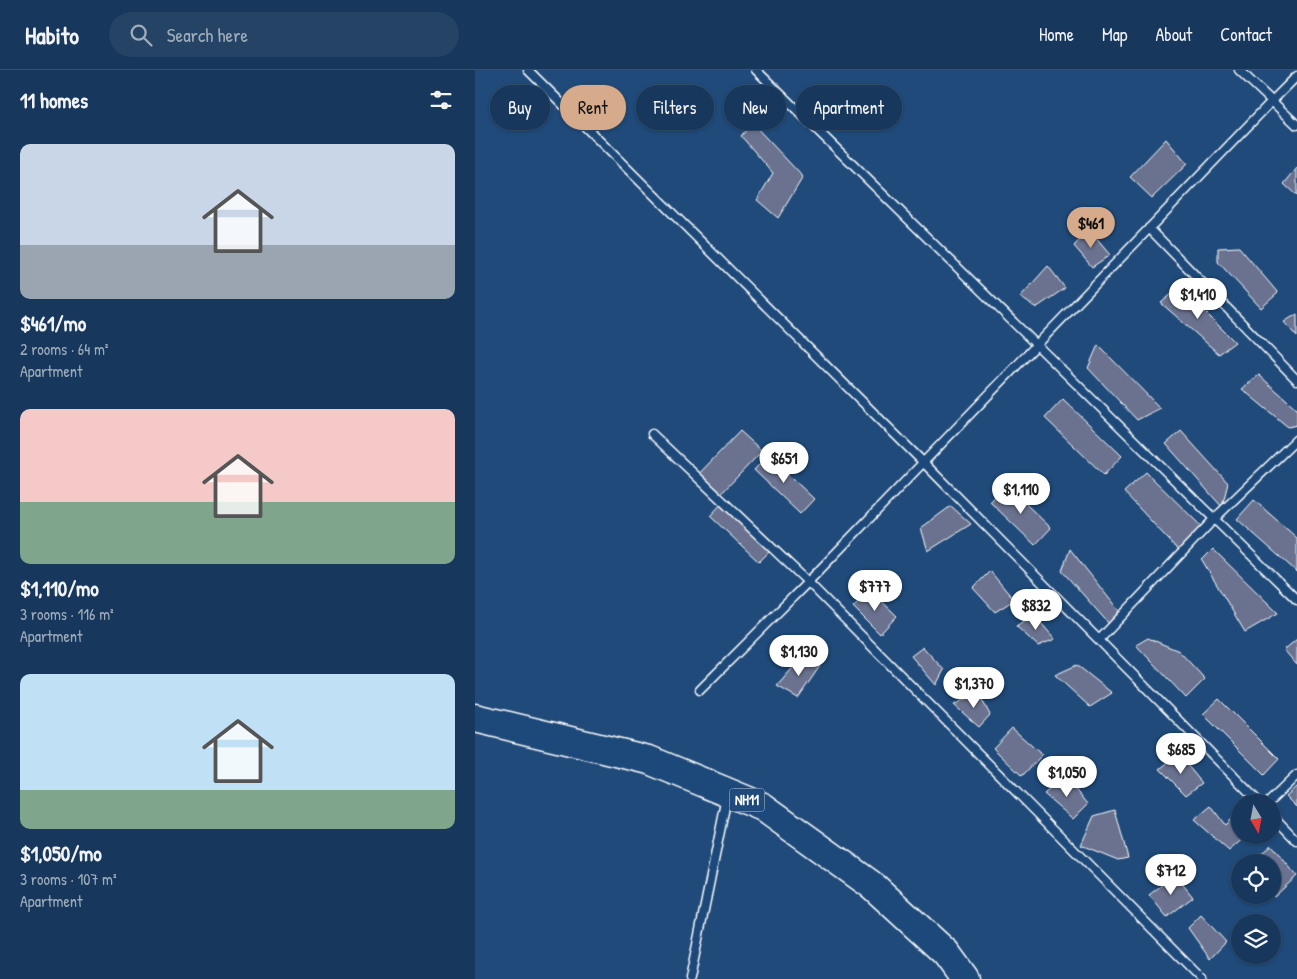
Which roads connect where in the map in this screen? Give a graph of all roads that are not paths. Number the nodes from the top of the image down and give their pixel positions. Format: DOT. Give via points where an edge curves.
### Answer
graph roads {
  1 [pos="528,70"];
  2 [pos="756,70"];
  3 [pos="1239,70"];
  4 [pos="1297,76"];
  5 [pos="1272,100"];
  6 [pos="1297,125"];
  7 [pos="1149,228"];
  8 [pos="1036,345"];
  9 [pos="1297,380"];
  10 [pos="653,434"];
  11 [pos="1297,439"];
  12 [pos="923,462"];
  13 [pos="1214,519"];
  14 [pos="808,582"];
  15 [pos="1297,600"];
  16 [pos="1099,640"];
  17 [pos="700,690"];
  18 [pos="475,718"];
  19 [pos="1297,774"];
  20 [pos="728,793"];
  21 [pos="1251,794"];
  22 [pos="1277,794"];
  23 [pos="1281,824"];
  24 [pos="1297,841"];
  25 [pos="691,979"];
  26 [pos="965,979"];
  27 [pos="1202,979"];
  1 -- 12 [label="lane"];
  2 -- 8 [label="lane"];
  3 -- 5 [label="lane"];
  4 -- 5 [label="lane"];
  5 -- 6 [label="lane"];
  5 -- 7 [label="lane"];
  7 -- 8 [label="lane"];
  7 -- 9 [label="lane"];
  8 -- 12 [label="lane"];
  8 -- 13 [label="lane"];
  10 -- 14 [label="lane"];
  11 -- 13 [label="lane"];
  12 -- 14 [label="lane"];
  12 -- 16 [label="lane"];
  13 -- 15 [label="lane"];
  13 -- 16 [label="lane"];
  14 -- 17 [label="lane"];
  14 -- 27 [label="lane"];
  16 -- 21 [label="lane"];
  18 -- 20 [label="highway, NH11" via="649,760"];
  19 -- 22 [label="lane"];
  20 -- 25 [label="lane"];
  20 -- 26 [label="highway, NH11" via="763,807 873,886 946,953"];
  23 -- 24 [label="lane"];
}
